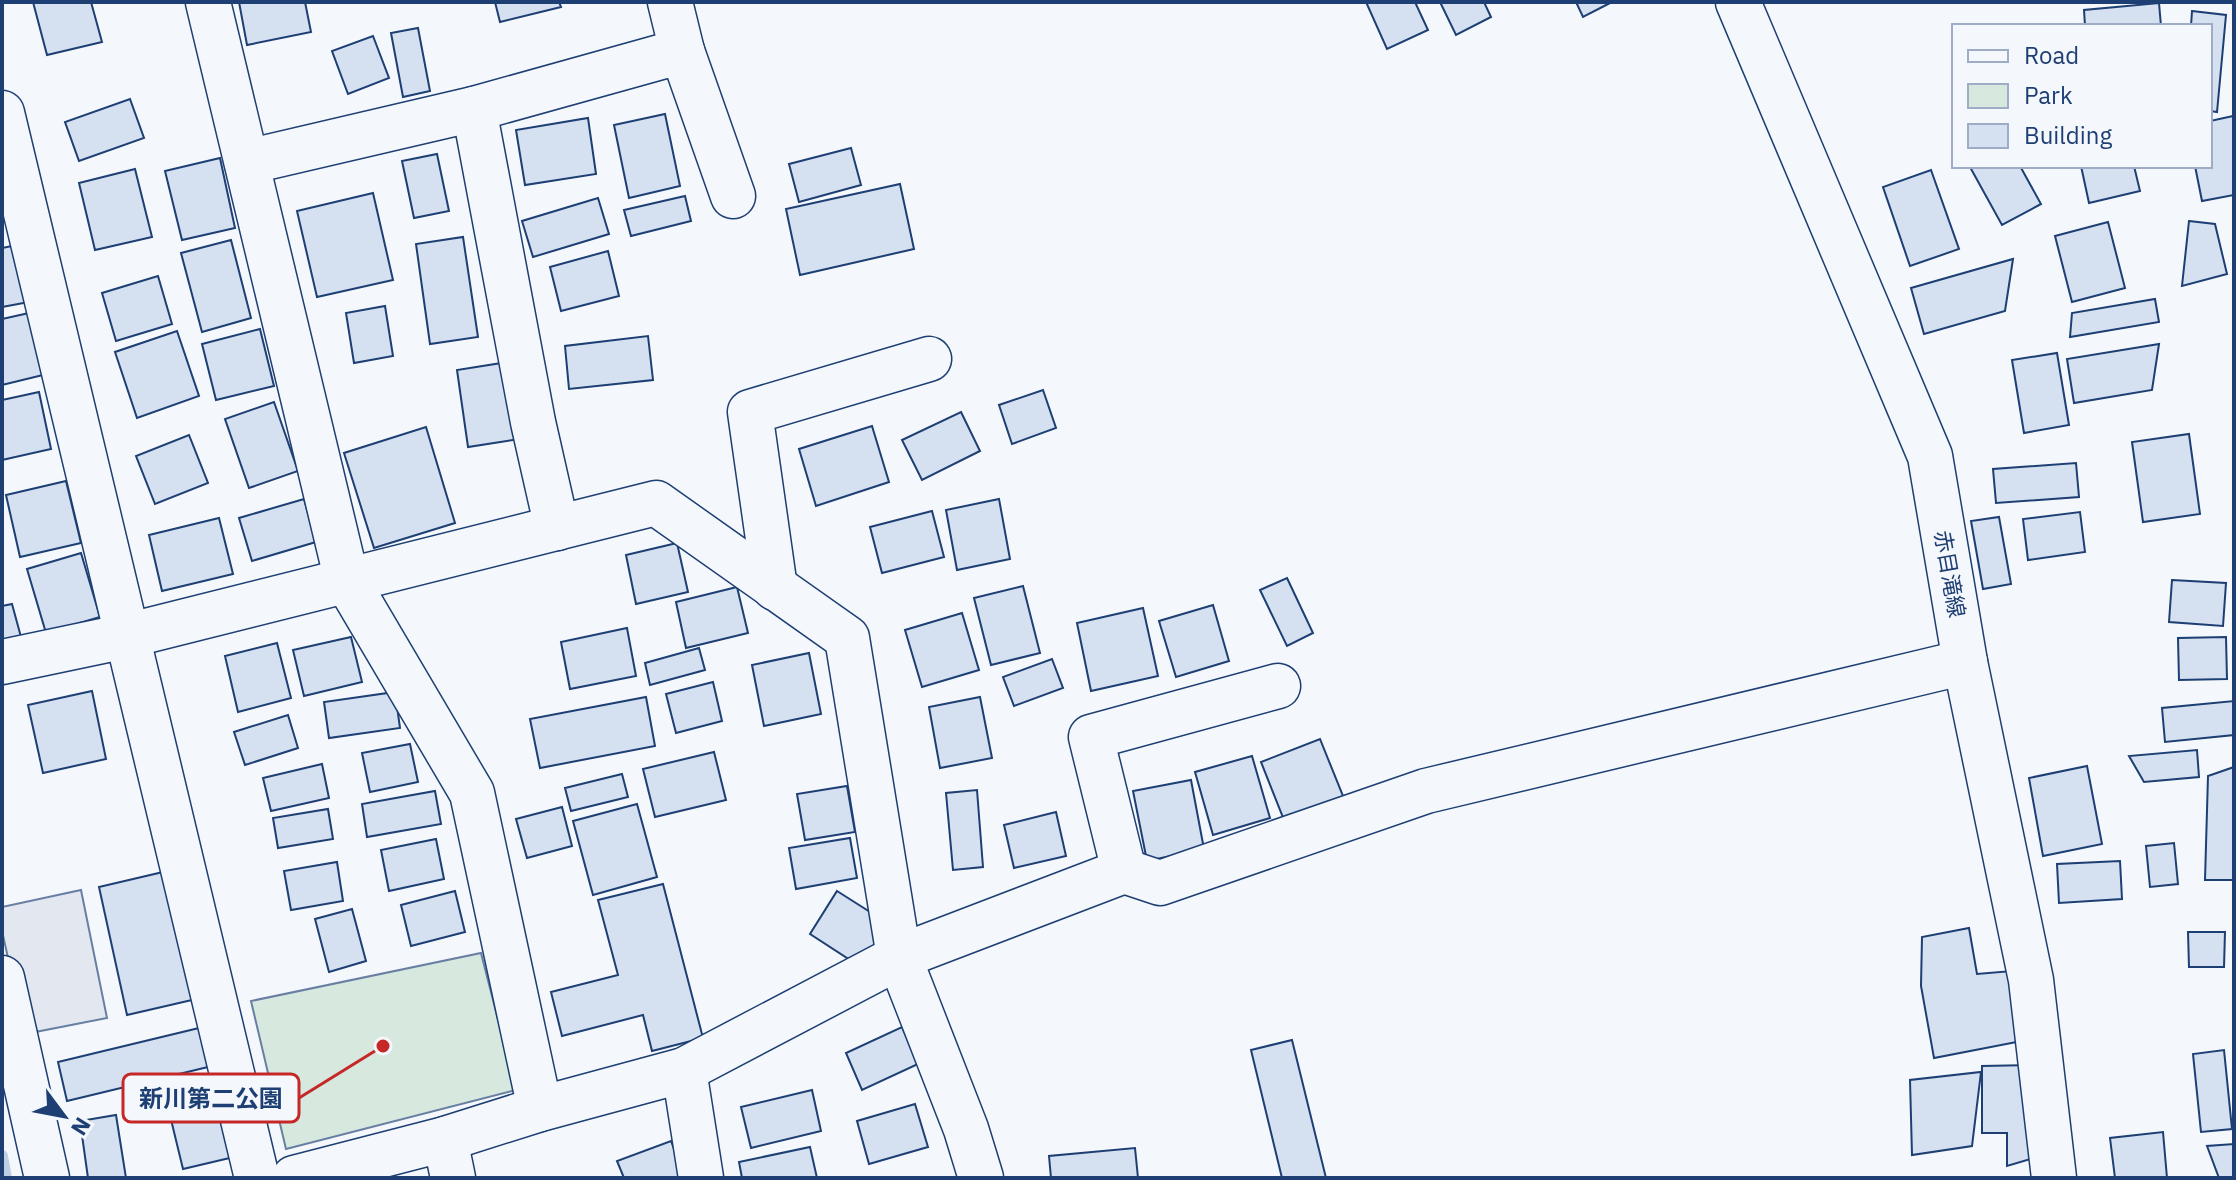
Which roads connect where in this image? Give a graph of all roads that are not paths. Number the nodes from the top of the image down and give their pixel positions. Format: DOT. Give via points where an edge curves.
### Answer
graph roads {
  1 [pos="208,2"];
  2 [pos="670,2"];
  3 [pos="1738,2"];
  4 [pos="682,51"];
  5 [pos="474,109"];
  6 [pos="2,113"];
  7 [pos="247,162"];
  8 [pos="733,196"];
  9 [pos="929,359"];
  10 [pos="557,528"];
  11 [pos="347,581"];
  12 [pos="775,588"];
  13 [pos="126,636"];
  14 [pos="2,662"];
  15 [pos="1965,662"];
  16 [pos="1278,686"];
  17 [pos="1124,871"];
  18 [pos="899,957"];
  19 [pos="2,978"];
  20 [pos="684,1070"];
  21 [pos="540,1109"];
  22 [pos="449,1159"];
  23 [pos="47,1178"];
  24 [pos="257,1178"];
  25 [pos="294,1178"];
  26 [pos="701,1178"];
  27 [pos="981,1178"];
  28 [pos="2054,1178"];
  1 -- 7 [label="street"];
  2 -- 4 [label="street"];
  3 -- 15 [label="street, 赤目滝線" via="1930,456"];
  4 -- 5 [label="street"];
  4 -- 8 [label="street"];
  5 -- 7 [label="street"];
  5 -- 10 [label="street"];
  6 -- 13 [label="street"];
  7 -- 11 [label="street"];
  9 -- 12 [label="street" via="750,412"];
  10 -- 11 [label="street"];
  10 -- 12 [label="street" via="656,503"];
  11 -- 13 [label="street"];
  11 -- 21 [label="street" via="472,793"];
  12 -- 18 [label="street" via="847,638"];
  13 -- 14 [label="street"];
  13 -- 24 [label="street"];
  15 -- 17 [label="street" via="1426,791 1160,883"];
  15 -- 28 [label="street, 赤目滝線" via="2031,980"];
  16 -- 17 [label="street" via="1091,737"];
  17 -- 18 [label="street"];
  18 -- 20 [label="street"];
  18 -- 27 [label="street"];
  19 -- 23 [label="street"];
  20 -- 21 [label="street"];
  20 -- 26 [label="street"];
  21 -- 22 [label="street"];
  22 -- 25 [label="street"];
}
